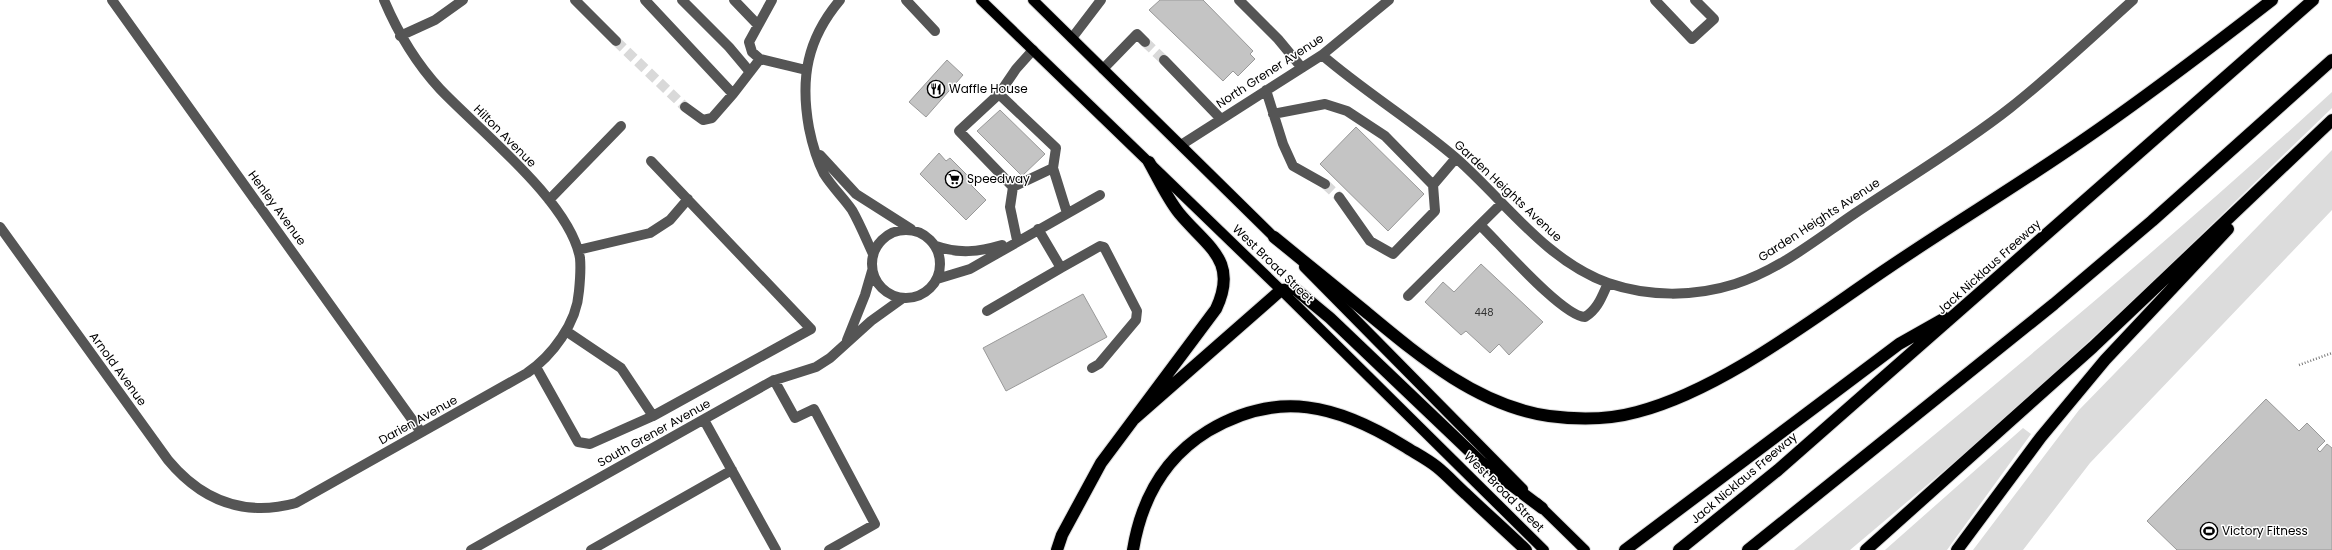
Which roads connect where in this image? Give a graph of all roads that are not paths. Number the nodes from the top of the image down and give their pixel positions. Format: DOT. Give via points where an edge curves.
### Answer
graph roads {
  1 [pos="112,0"];
  2 [pos="384,0"];
  3 [pos="463,0"];
  4 [pos="575,0"];
  5 [pos="645,0"];
  6 [pos="682,0"];
  7 [pos="734,0"];
  8 [pos="772,0"];
  9 [pos="840,0"];
  10 [pos="906,0"];
  11 [pos="981,0"];
  12 [pos="1033,0"];
  13 [pos="1101,0"];
  14 [pos="1239,0"];
  15 [pos="1389,0"];
  16 [pos="1656,0"];
  17 [pos="1695,0"];
  18 [pos="2133,0"];
  19 [pos="2272,0"];
  20 [pos="2313,0"];
  21 [pos="758,25"];
  22 [pos="935,31"];
  23 [pos="400,36"];
  24 [pos="1072,38"];
  25 [pos="616,41"];
  26 [pos="1145,42"];
  27 [pos="1033,50"];
  28 [pos="1322,55"];
  29 [pos="760,59"];
  30 [pos="1164,60"];
  31 [pos="2332,60"];
  32 [pos="1302,68"];
  33 [pos="1103,69"];
  34 [pos="806,70"];
  35 [pos="750,72"];
  36 [pos="1266,90"];
  37 [pos="733,94"];
  38 [pos="999,94"];
  39 [pos="685,107"];
  40 [pos="1274,114"];
  41 [pos="1221,119"];
  42 [pos="2332,120"];
  43 [pos="621,126"];
  44 [pos="2318,134"];
  45 [pos="813,145"];
  46 [pos="1181,145"];
  47 [pos="1456,158"];
  48 [pos="650,161"];
  49 [pos="1149,162"];
  50 [pos="1053,168"];
  51 [pos="1325,184"];
  52 [pos="1433,185"];
  53 [pos="1013,187"];
  54 [pos="1100,195"];
  55 [pos="1339,198"];
  56 [pos="688,199"];
  57 [pos="549,200"];
  58 [pos="1502,203"];
  59 [pos="1067,213"];
  60 [pos="1480,225"];
  61 [pos="0,227"];
  62 [pos="1038,229"];
  63 [pos="914,230"];
  64 [pos="1274,237"];
  65 [pos="1018,240"];
  66 [pos="936,246"];
  67 [pos="578,250"];
  68 [pos="873,254"];
  69 [pos="1061,268"];
  70 [pos="872,270"];
  71 [pos="937,280"];
  72 [pos="1608,283"];
  73 [pos="1281,290"];
  74 [pos="1408,296"];
  75 [pos="904,298"];
  76 [pos="579,300"];
  77 [pos="1967,305"];
  78 [pos="986,311"];
  79 [pos="566,331"];
  80 [pos="847,340"];
  81 [pos="536,367"];
  82 [pos="1092,368"];
  83 [pos="774,380"];
  84 [pos="653,416"];
  85 [pos="1134,419"];
  86 [pos="704,420"];
  87 [pos="421,432"];
  88 [pos="732,470"];
  89 [pos="234,505"];
  90 [pos="1542,508"];
  91 [pos="471,550"];
  92 [pos="591,550"];
  93 [pos="776,550"];
  94 [pos="829,550"];
  95 [pos="1057,550"];
  96 [pos="1133,550"];
  97 [pos="1526,550"];
  98 [pos="1544,550"];
  99 [pos="1586,550"];
  100 [pos="1625,550"];
  101 [pos="1679,550"];
  102 [pos="1748,550"];
  103 [pos="1866,550"];
  104 [pos="1957,550"];
  1 -- 87 [label="street, Henley Avenue"];
  2 -- 23 [label="street, Hilton Avenue"];
  3 -- 23 [label="street" via="435,20"];
  4 -- 25 [label="street"];
  5 -- 37 [label="street"];
  6 -- 35 [label="street"];
  7 -- 21 [label="street"];
  8 -- 21 [label="street"];
  9 -- 34 [label="street" via="818,31 808,56"];
  10 -- 22 [label="street"];
  11 -- 27 [label="main road, West Broad Street"];
  12 -- 24 [label="main road, West Broad Street"];
  13 -- 24 [label="street"];
  14 -- 32 [label="street" via="1278,39"];
  15 -- 28 [label="street, North Grener Avenue"];
  16 -- 17 [label="street" via="1692,39 1714,19"];
  18 -- 72 [label="street, Garden Heights Avenue" via="2009,109 1808,245 1761,273 1736,284 1687,293 1655,293"];
  19 -- 64 [label="highway" via="2170,79 2065,152 1769,347 1703,386 1639,412 1608,418 1546,416 1506,406 1472,390 1390,332"];
  20 -- 77 [label="highway, Jack Nicklaus Freeway"];
  21 -- 29 [label="street" via="750,42 752,52"];
  23 -- 57 [label="street, Hilton Avenue" via="440,88"];
  24 -- 33 [label="main road, West Broad Street"];
  26 -- 33 [label="street" via="1137,34"];
  27 -- 38 [label="street"];
  27 -- 49 [label="main road, West Broad Street"];
  28 -- 32 [label="street, North Grener Avenue"];
  28 -- 47 [label="street, Garden Heights Avenue"];
  29 -- 34 [label="street"];
  29 -- 35 [label="street"];
  30 -- 41 [label="street"];
  31 -- 102 [label="highway" via="2152,221 2054,304"];
  32 -- 36 [label="street, North Grener Avenue"];
  33 -- 46 [label="main road, West Broad Street"];
  34 -- 45 [label="street" via="806,109"];
  35 -- 37 [label="street"];
  36 -- 40 [label="street"];
  36 -- 41 [label="street, North Grener Avenue"];
  37 -- 39 [label="street" via="712,118 703,120"];
  38 -- 50 [label="street" via="1056,148"];
  38 -- 53 [label="street" via="959,132"];
  40 -- 51 [label="street" via="1293,166"];
  40 -- 52 [label="street" via="1324,104 1347,111 1385,136"];
  41 -- 46 [label="street, North Grener Avenue"];
  42 -- 44 [label="highway"];
  43 -- 57 [label="street"];
  44 -- 103 [label="highway" via="2093,347"];
  44 -- 104 [label="highway" via="2105,360 2041,437"];
  45 -- 63 [label="street" via="856,194"];
  45 -- 68 [label="street" via="824,172 834,190 851,209"];
  46 -- 64 [label="main road, West Broad Street"];
  47 -- 52 [label="street"];
  47 -- 58 [label="street, Garden Heights Avenue"];
  48 -- 56 [label="street"];
  49 -- 73 [label="main road, West Broad Street"];
  49 -- 85 [label="highway" via="1177,211 1214,252 1222,265 1225,283 1216,309"];
  50 -- 53 [label="street"];
  50 -- 59 [label="street"];
  52 -- 55 [label="street" via="1436,211 1392,254 1370,241"];
  53 -- 65 [label="street" via="1010,207"];
  54 -- 59 [label="street"];
  56 -- 67 [label="street" via="670,220 650,233"];
  56 -- 84 [label="street" via="811,329"];
  57 -- 67 [label="street, Hilton Avenue" via="568,226"];
  58 -- 60 [label="street"];
  58 -- 72 [label="street, Garden Heights Avenue" via="1558,255"];
  59 -- 62 [label="street"];
  60 -- 72 [label="street" via="1573,314 1585,317 1592,312"];
  60 -- 74 [label="street"];
  61 -- 89 [label="street, Arnold Avenue" via="172,465 202,492"];
  62 -- 65 [label="street"];
  62 -- 69 [label="street"];
  63 -- 66 [label="street" via="928,237"];
  63 -- 68 [label="street" via="894,231 884,236"];
  64 -- 90 [label="main road, West Broad Street"];
  65 -- 66 [label="street" via="969,252"];
  65 -- 71 [label="street" via="970,269"];
  66 -- 71 [label="street" via="940,256"];
  67 -- 76 [label="street, Hilton Avenue"];
  68 -- 70 [label="street"];
  69 -- 78 [label="street"];
  69 -- 82 [label="street" via="1102,246 1137,311 1136,320 1099,364"];
  70 -- 75 [label="street" via="880,286 888,293"];
  70 -- 80 [label="street, South Grener Avenue" via="866,295"];
  71 -- 75 [label="street" via="930,289 920,295"];
  73 -- 85 [label="highway"];
  73 -- 90 [label="highway" via="1295,289 1313,303 1481,462"];
  73 -- 98 [label="main road, West Broad Street"];
  75 -- 80 [label="street, South Grener Avenue" via="892,304"];
  76 -- 79 [label="street, Darien Avenue"];
  77 -- 100 [label="highway" via="1899,344"];
  77 -- 101 [label="highway, Jack Nicklaus Freeway" via="1778,470"];
  79 -- 81 [label="street, Darien Avenue"];
  79 -- 84 [label="street" via="621,368"];
  80 -- 83 [label="street, South Grener Avenue" via="830,358 816,367"];
  81 -- 84 [label="street" via="578,442 590,444"];
  81 -- 87 [label="street, Darien Avenue"];
  83 -- 86 [label="street, South Grener Avenue"];
  83 -- 94 [label="street" via="795,418 814,409 875,524"];
  85 -- 95 [label="highway" via="1102,463 1062,535"];
  86 -- 88 [label="street"];
  86 -- 91 [label="street, South Grener Avenue"];
  87 -- 89 [label="street, Darien Avenue" via="296,503 265,509"];
  88 -- 92 [label="street"];
  88 -- 93 [label="street"];
  90 -- 99 [label="main road, West Broad Street"];
  96 -- 97 [label="highway" via="1137,525 1147,499 1162,475 1180,454 1202,435 1226,420 1284,405 1334,411 1377,429 1437,467"];
}
